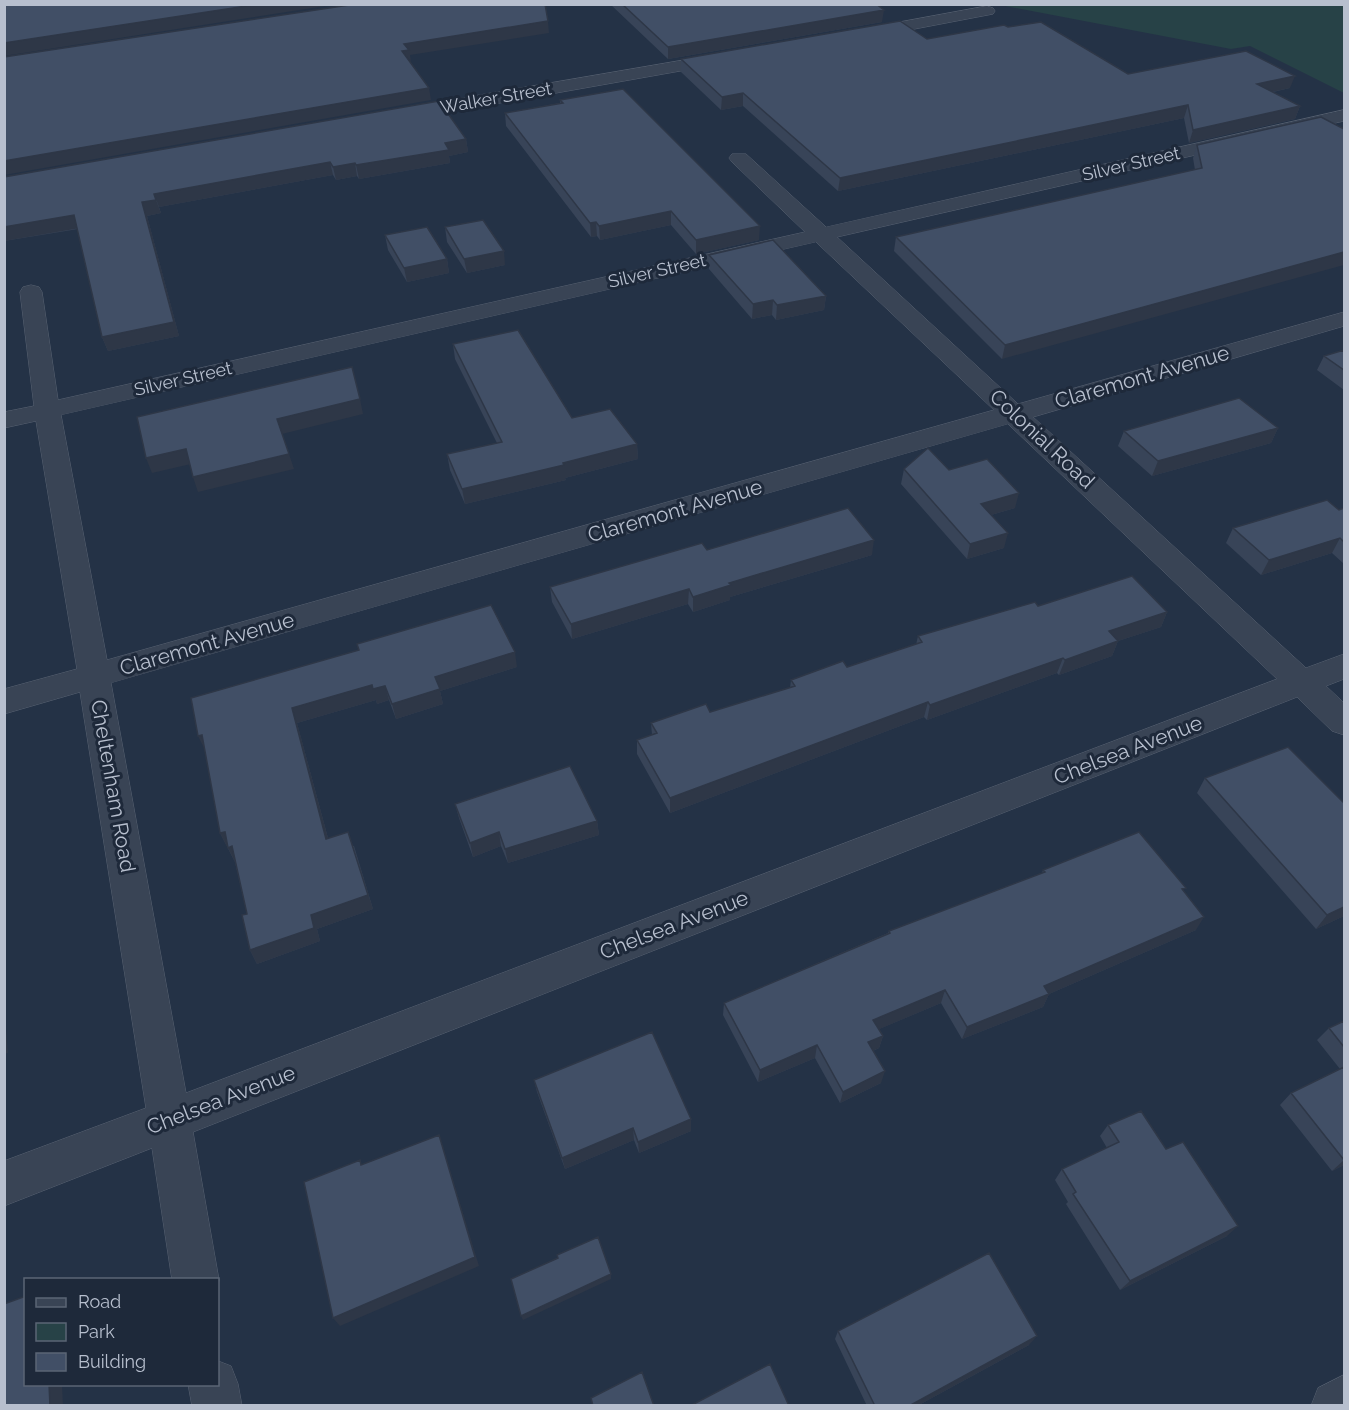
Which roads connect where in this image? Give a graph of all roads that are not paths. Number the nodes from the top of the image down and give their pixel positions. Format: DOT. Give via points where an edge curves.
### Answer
graph roads {
  1 [pos="952,4"];
  2 [pos="848,36"];
  3 [pos="744,55"];
  4 [pos="1344,116"];
  5 [pos="380,118"];
  6 [pos="739,158"];
  7 [pos="822,233"];
  8 [pos="31,292"];
  9 [pos="1344,319"];
  10 [pos="47,410"];
  11 [pos="1015,414"];
  12 [pos="4,420"];
  13 [pos="1344,666"];
  14 [pos="94,676"];
  15 [pos="1302,682"];
  16 [pos="4,702"];
  17 [pos="1344,722"];
  18 [pos="169,1119"];
  19 [pos="4,1184"];
  20 [pos="196,1278"];
  21 [pos="213,1386"];
  22 [pos="1344,1400"];
  23 [pos="217,1406"];
  24 [pos="1336,1406"];
  1 -- 2 [label="street" via="987,12"];
  3 -- 5 [label="street, Walker Street"];
  4 -- 7 [label="street, Silver Street"];
  6 -- 7 [label="street, Colonial Road"];
  7 -- 10 [label="street, Silver Street"];
  7 -- 11 [label="street, Colonial Road"];
  8 -- 10 [label="street, Cheltenham Road"];
  9 -- 11 [label="street, Claremont Avenue"];
  10 -- 12 [label="street, Silver Street"];
  10 -- 14 [label="street, Cheltenham Road"];
  11 -- 14 [label="street, Claremont Avenue"];
  11 -- 15 [label="street, Colonial Road"];
  13 -- 15 [label="street, Chelsea Avenue"];
  14 -- 16 [label="street, Claremont Avenue"];
  14 -- 18 [label="street, Cheltenham Road"];
  15 -- 17 [label="street, Colonial Road"];
  15 -- 18 [label="street, Chelsea Avenue"];
  18 -- 19 [label="street, Chelsea Avenue"];
  18 -- 20 [label="street, Cheltenham Road"];
  21 -- 23 [label="street"];
  22 -- 24 [label="street"];
}
